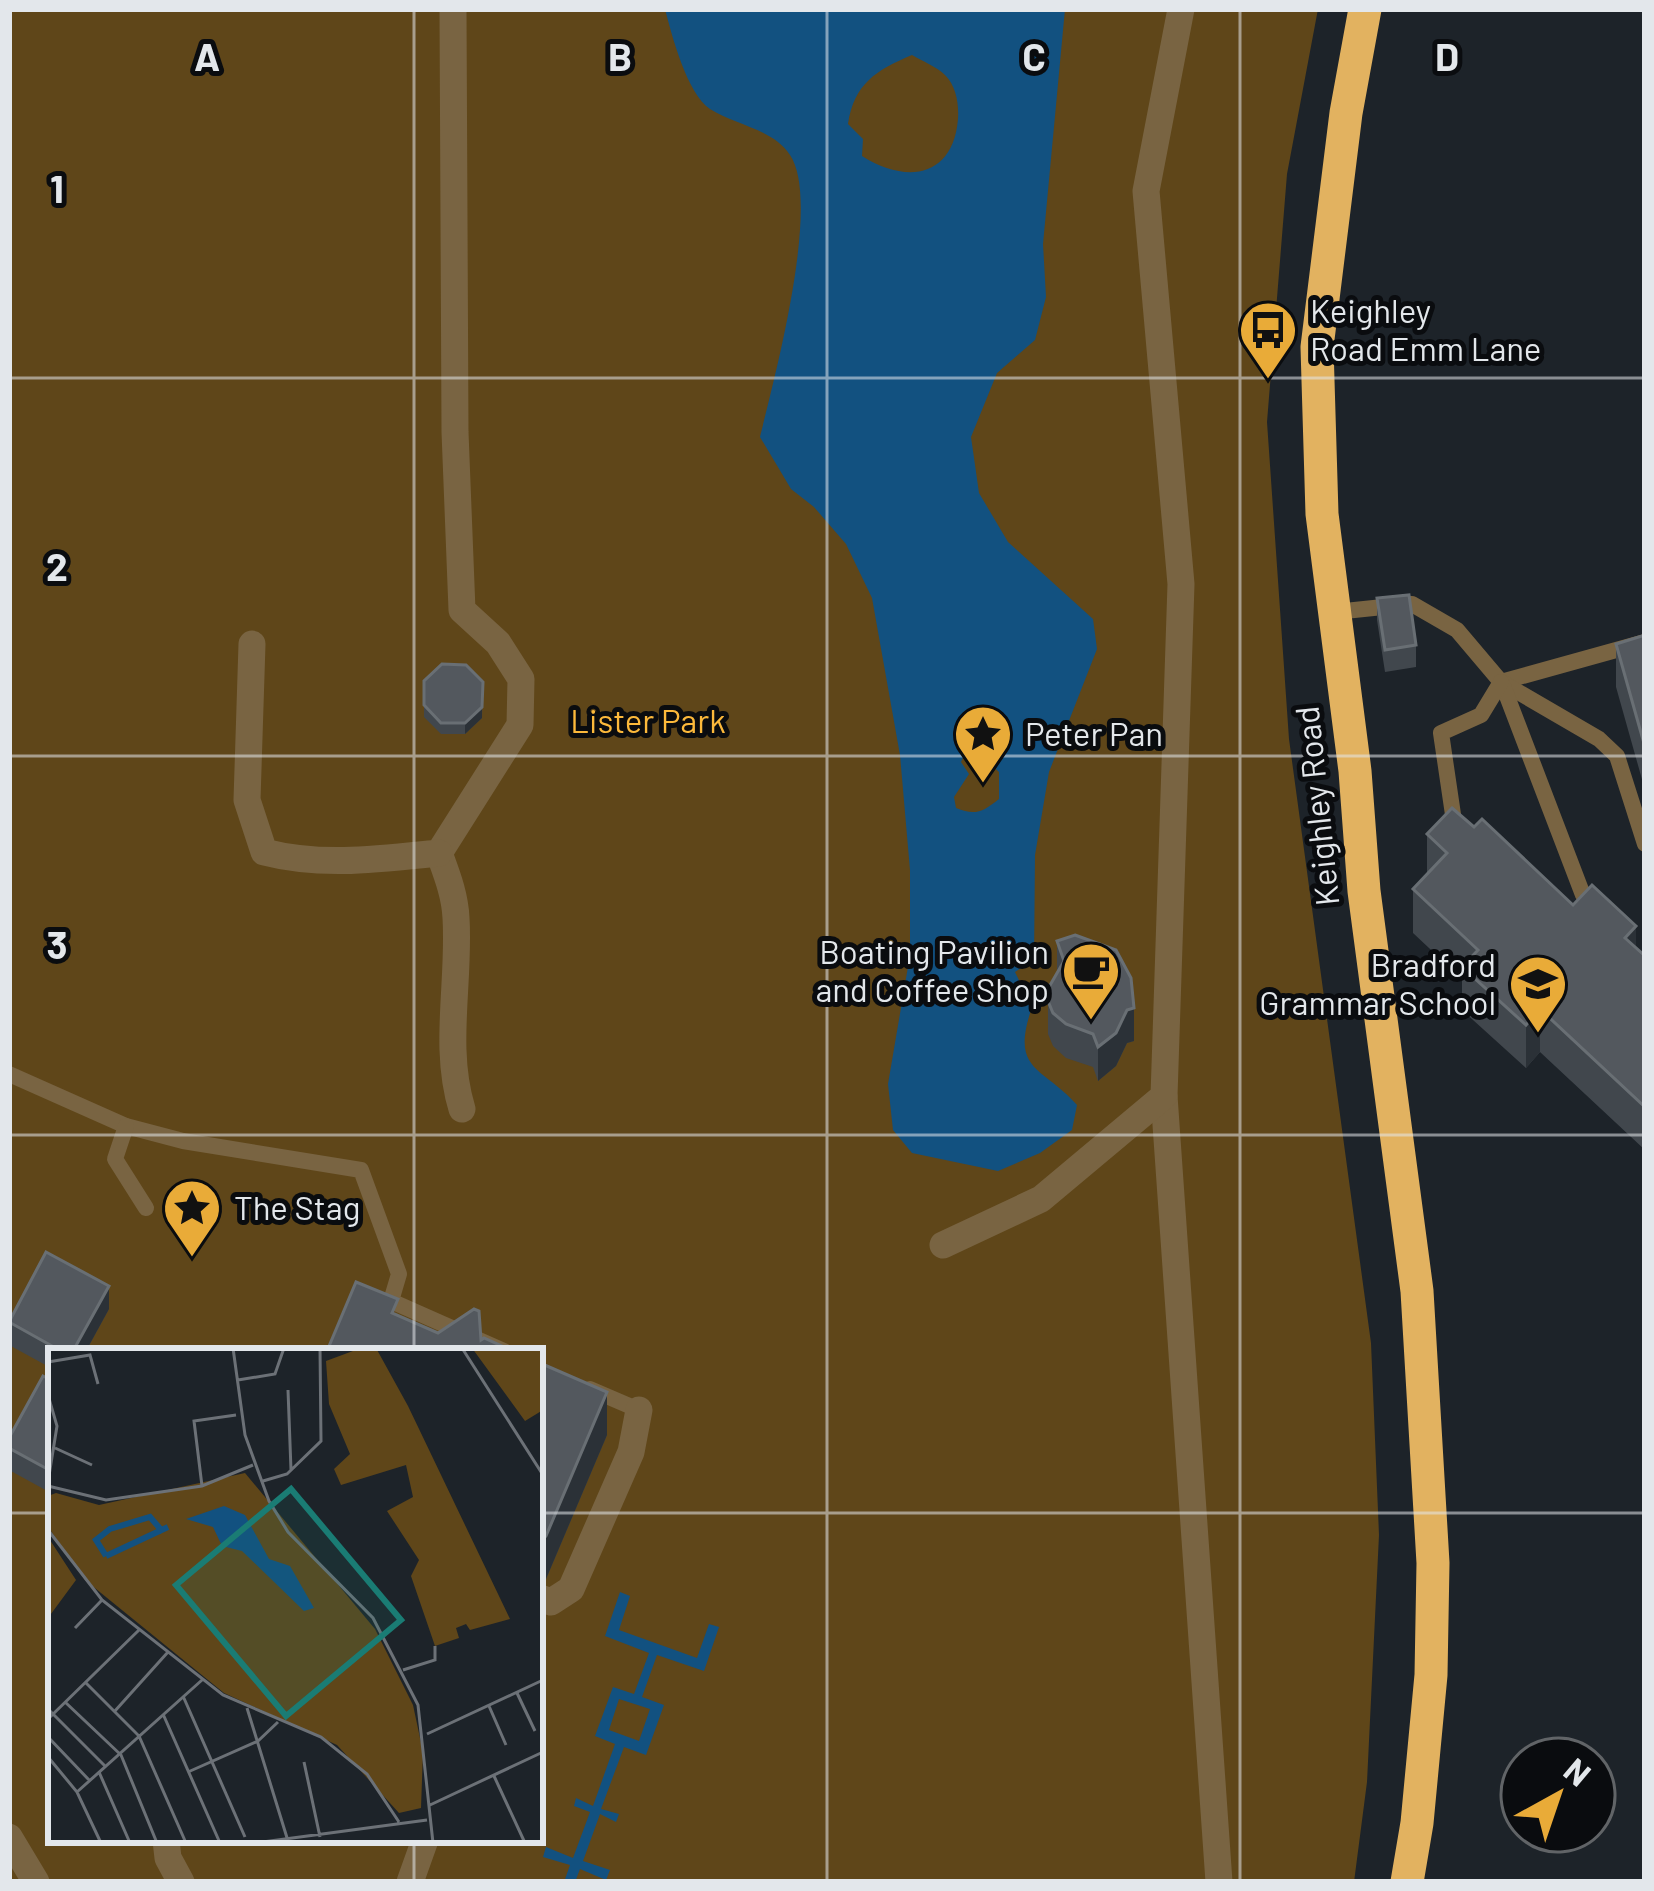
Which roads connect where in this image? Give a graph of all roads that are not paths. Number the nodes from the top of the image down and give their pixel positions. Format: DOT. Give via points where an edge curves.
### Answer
graph roads {
  1 [pos="453,9"];
  2 [pos="1181,9"];
  3 [pos="1365,9"];
  4 [pos="1334,612"];
  5 [pos="1645,642"];
  6 [pos="252,644"];
  7 [pos="1501,682"];
  8 [pos="1457,838"];
  9 [pos="1645,844"];
  10 [pos="439,853"];
  11 [pos="1583,895"];
  12 [pos="9,1074"];
  13 [pos="1164,1096"];
  14 [pos="462,1109"];
  15 [pos="126,1126"];
  16 [pos="146,1208"];
  17 [pos="944,1245"];
  18 [pos="497,1348"];
  19 [pos="580,1384"];
  20 [pos="639,1410"];
  21 [pos="543,1599"];
  22 [pos="9,1837"];
  23 [pos="166,1843"];
  24 [pos="424,1843"];
  25 [pos="36,1882"];
  26 [pos="181,1882"];
  27 [pos="410,1882"];
  28 [pos="1219,1882"];
  29 [pos="1407,1882"];
  1 -- 10 [label="street" via="462,610 521,679 520,725"];
  2 -- 13 [label="street" via="1146,191 1181,584"];
  3 -- 4 [label="highway, Keighley Road" via="1317,347"];
  4 -- 7 [label="lane" via="1412,604 1457,630"];
  4 -- 29 [label="highway, Keighley Road" via="1417,1291 1433,1563 1431,1675"];
  5 -- 7 [label="lane"];
  6 -- 10 [label="street" via="248,800 264,852 298,861"];
  7 -- 8 [label="lane" via="1481,715 1441,733"];
  7 -- 9 [label="lane" via="1618,756"];
  7 -- 11 [label="lane"];
  10 -- 14 [label="street" via="456,919 453,1045"];
  12 -- 15 [label="lane"];
  13 -- 17 [label="street" via="1041,1199"];
  13 -- 28 [label="street"];
  15 -- 16 [label="lane" via="115,1159"];
  15 -- 18 [label="lane" via="362,1170 399,1274 391,1301"];
  19 -- 20 [label="lane"];
  20 -- 21 [label="street" via="631,1452 572,1589"];
  22 -- 25 [label="street"];
  23 -- 26 [label="street"];
  24 -- 27 [label="street"];
}
